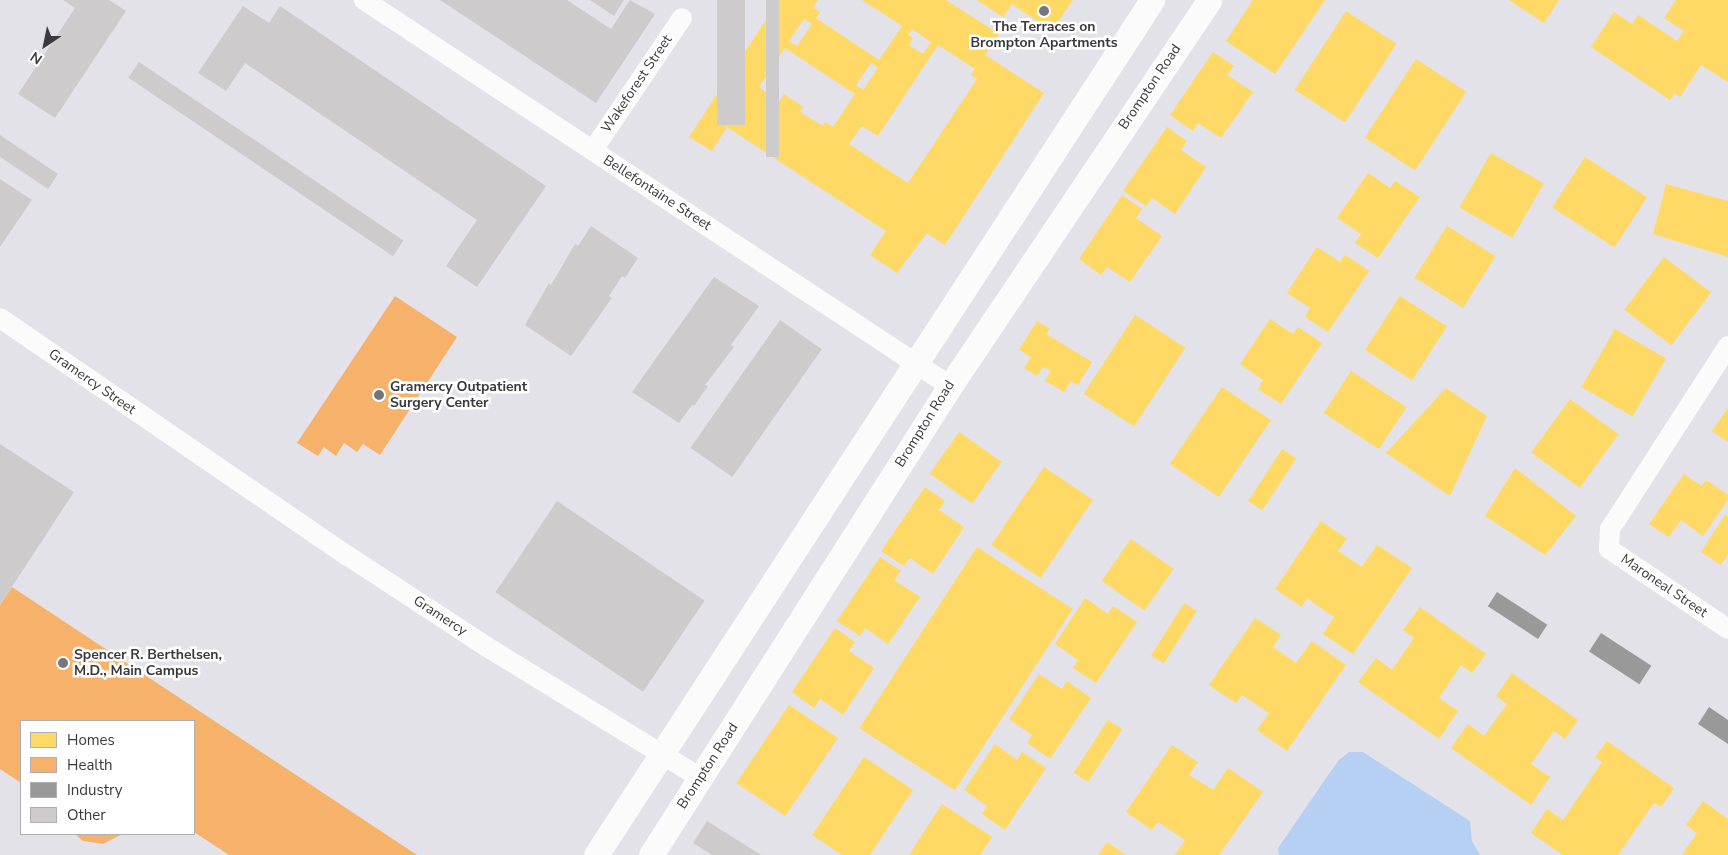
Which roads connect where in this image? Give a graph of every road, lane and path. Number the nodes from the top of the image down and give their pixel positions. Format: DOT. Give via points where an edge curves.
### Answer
graph roads {
  1 [pos="364,0"];
  2 [pos="1152,0"];
  3 [pos="1205,1"];
  4 [pos="682,18"];
  5 [pos="593,150"];
  6 [pos="0,318"];
  7 [pos="1728,346"];
  8 [pos="917,364"];
  9 [pos="950,386"];
  10 [pos="184,447"];
  11 [pos="1728,628"];
  12 [pos="661,756"];
  13 [pos="701,778"];
  14 [pos="596,855"];
  15 [pos="651,855"];
  1 -- 5 [label="street, Bellefontaine Street"];
  2 -- 8 [label="street"];
  3 -- 9 [label="street, Brompton Road"];
  4 -- 5 [label="street, Wakeforest Street"];
  5 -- 8 [label="street, Bellefontaine Street"];
  6 -- 10 [label="street, Gramercy Street"];
  7 -- 11 [label="street, Maroneal Street" via="1610,529 1609,549"];
  8 -- 9 [label="street, Bellefontaine Street"];
  8 -- 12 [label="street"];
  9 -- 13 [label="street, Brompton Road"];
  10 -- 12 [label="street, Gramercy" via="486,647"];
  12 -- 13 [label="street, Gramercy"];
  12 -- 14 [label="street"];
  13 -- 15 [label="street, Brompton Road"];
}
